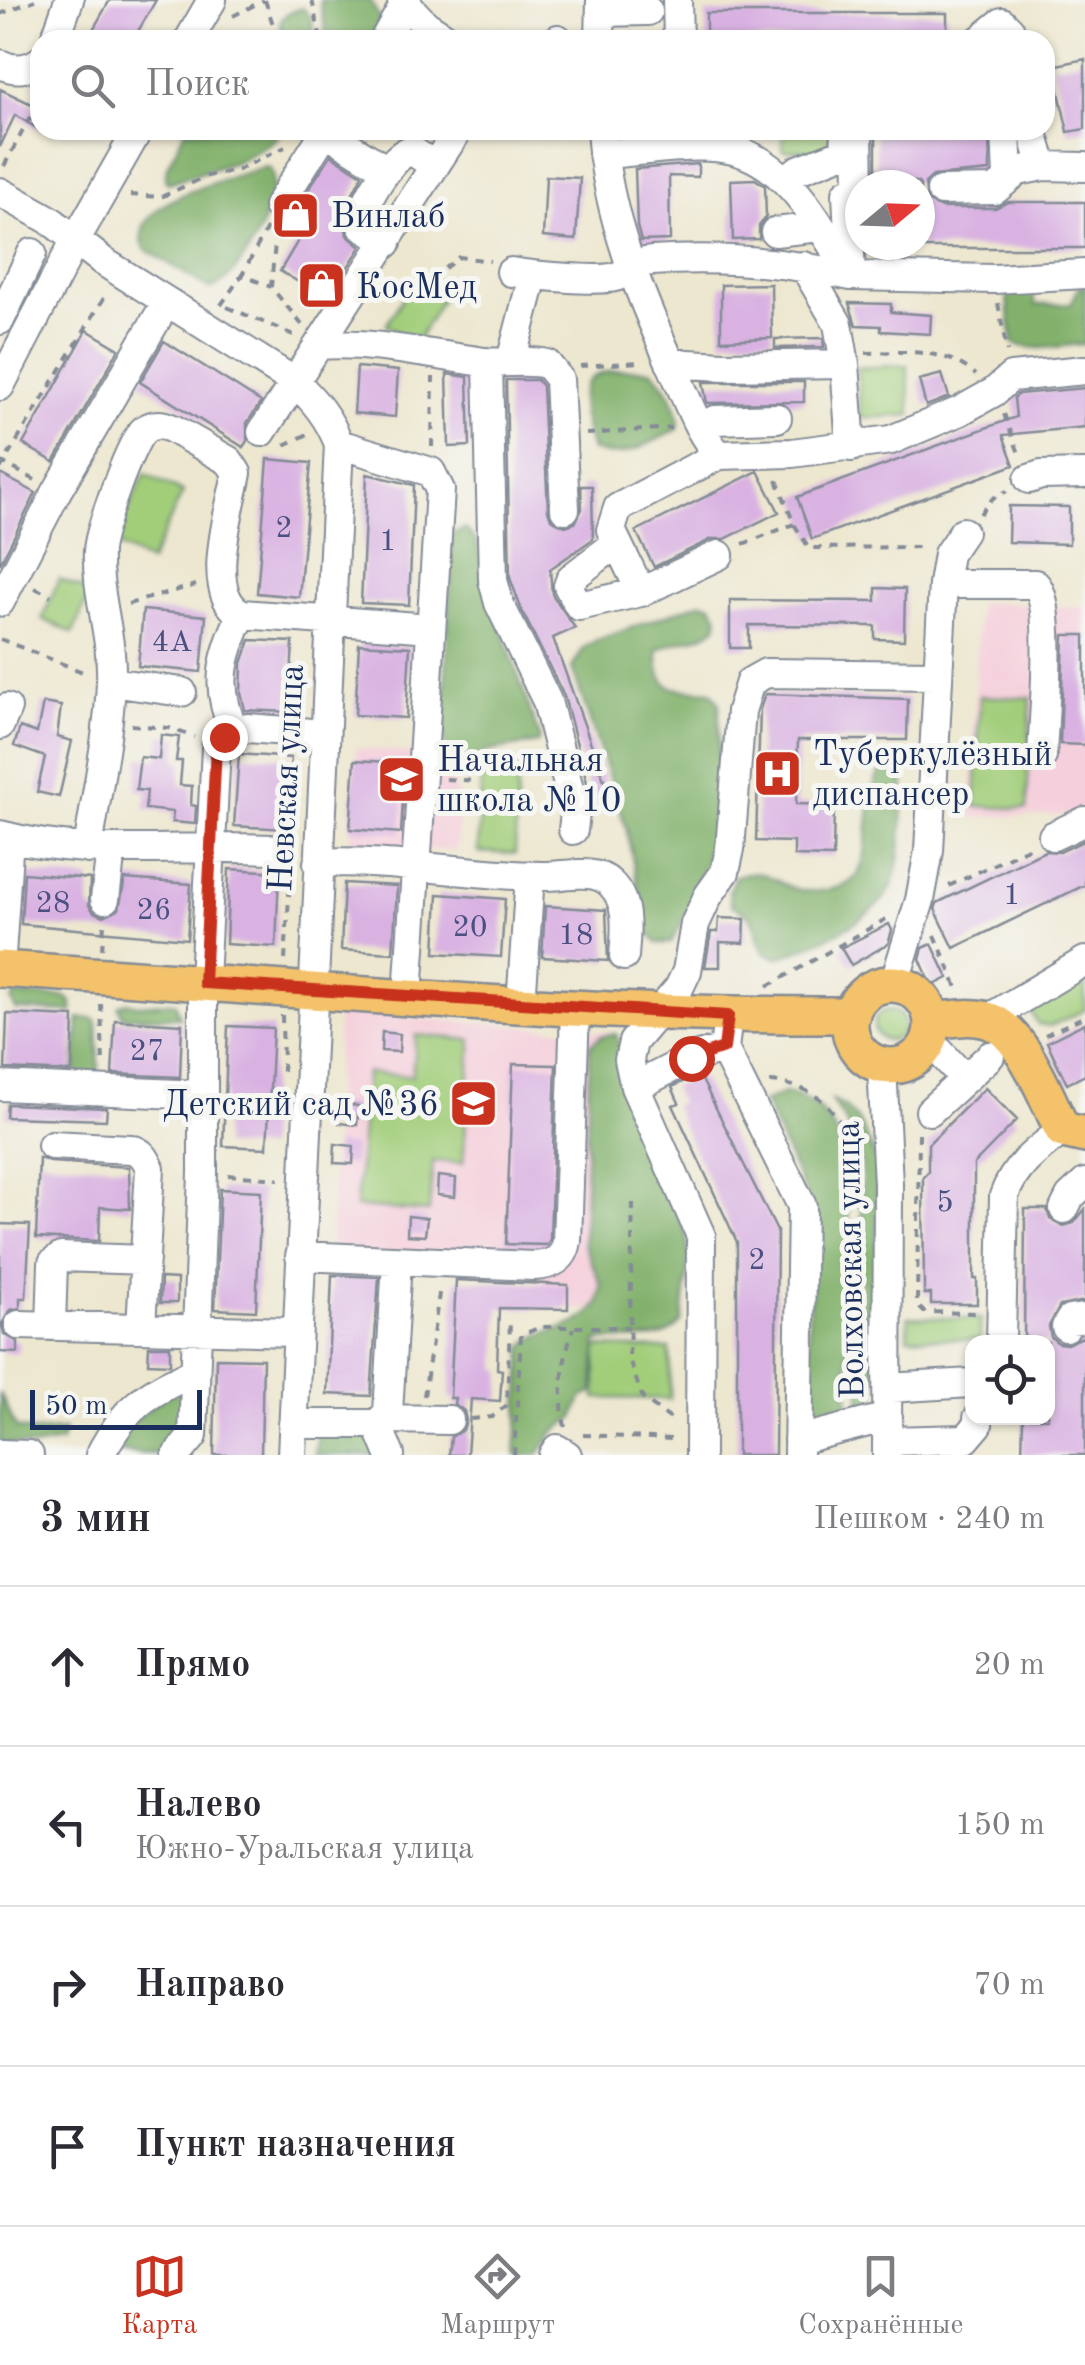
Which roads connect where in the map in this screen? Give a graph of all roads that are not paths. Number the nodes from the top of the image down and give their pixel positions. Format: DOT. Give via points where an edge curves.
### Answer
graph roads {
  1 [pos="68,0"];
  2 [pos="677,0"];
  3 [pos="404,2"];
  4 [pos="648,12"];
  5 [pos="601,18"];
  6 [pos="58,30"];
  7 [pos="389,30"];
  8 [pos="438,30"];
  9 [pos="678,30"];
  10 [pos="0,64"];
  11 [pos="30,68"];
  12 [pos="132,140"];
  13 [pos="320,140"];
  14 [pos="341,140"];
  15 [pos="452,140"];
  16 [pos="734,140"];
  17 [pos="846,140"];
  18 [pos="858,140"];
  19 [pos="1006,140"];
  20 [pos="1035,140"];
  21 [pos="602,142"];
  22 [pos="435,166"];
  23 [pos="1042,166"];
  24 [pos="1085,167"];
  25 [pos="387,170"];
  26 [pos="1008,178"];
  27 [pos="2,179"];
  28 [pos="786,180"];
  29 [pos="941,191"];
  30 [pos="278,206"];
  31 [pos="820,227"];
  32 [pos="775,232"];
  33 [pos="76,238"];
  34 [pos="387,242"];
  35 [pos="32,253"];
  36 [pos="804,266"];
  37 [pos="630,267"];
  38 [pos="1085,274"];
  39 [pos="851,276"];
  40 [pos="166,302"];
  41 [pos="0,320"];
  42 [pos="319,345"];
  43 [pos="845,359"];
  44 [pos="500,362"];
  45 [pos="670,363"];
  46 [pos="1085,370"];
  47 [pos="295,382"];
  48 [pos="0,386"];
  49 [pos="777,418"];
  50 [pos="699,426"];
  51 [pos="262,432"];
  52 [pos="339,444"];
  53 [pos="851,448"];
  54 [pos="719,455"];
  55 [pos="1085,474"];
  56 [pos="1029,479"];
  57 [pos="565,509"];
  58 [pos="958,540"];
  59 [pos="617,542"];
  60 [pos="730,550"];
  61 [pos="944,584"];
  62 [pos="642,592"];
  63 [pos="0,602"];
  64 [pos="242,614"];
  65 [pos="330,621"];
  66 [pos="431,628"];
  67 [pos="937,675"];
  68 [pos="111,682"];
  69 [pos="182,692"];
  70 [pos="324,734"];
  71 [pos="225,739"];
  72 [pos="1042,756"];
  73 [pos="1085,821"];
  74 [pos="573,830"];
  75 [pos="4,836"];
  76 [pos="1053,836"];
  77 [pos="210,846"];
  78 [pos="99,849"];
  79 [pos="271,849"];
  80 [pos="318,862"];
  81 [pos="416,868"];
  82 [pos="530,876"];
  83 [pos="106,899"];
  84 [pos="624,956"];
  85 [pos="1084,960"];
  86 [pos="0,969"];
  87 [pos="204,983"];
  88 [pos="894,984"];
  89 [pos="312,991"];
  90 [pos="408,996"];
  91 [pos="521,1004"];
  92 [pos="575,1008"];
  93 [pos="659,1013"];
  94 [pos="852,1015"];
  95 [pos="978,1019"];
  96 [pos="931,1030"];
  97 [pos="726,1032"];
  98 [pos="990,1056"];
  99 [pos="882,1065"];
  100 [pos="964,1079"];
  101 [pos="0,1086"];
  102 [pos="634,1087"];
  103 [pos="201,1094"];
  104 [pos="930,1111"];
  105 [pos="1074,1132"];
  106 [pos="52,1145"];
  107 [pos="1085,1183"];
  108 [pos="1064,1209"];
  109 [pos="300,1256"];
  110 [pos="145,1260"];
  111 [pos="398,1260"];
  112 [pos="19,1325"];
  113 [pos="50,1326"];
  114 [pos="141,1328"];
  115 [pos="198,1328"];
  116 [pos="297,1332"];
  117 [pos="1001,1335"];
  118 [pos="194,1372"];
  119 [pos="965,1384"];
  120 [pos="888,1388"];
  121 [pos="435,1419"];
  122 [pos="380,1422"];
  123 [pos="293,1424"];
  124 [pos="978,1425"];
  125 [pos="888,1438"];
  126 [pos="698,1445"];
  127 [pos="798,1448"];
  128 [pos="0,1454"];
  129 [pos="29,1455"];
  130 [pos="100,1455"];
  131 [pos="177,1455"];
  132 [pos="292,1455"];
  133 [pos="390,1455"];
  1 -- 6 [label="street"];
  2 -- 9 [label="street"];
  3 -- 7 [label="street"];
  3 -- 8 [label="street"];
  4 -- 5 [label="street"];
  10 -- 11 [label="street"];
  12 -- 33 [label="street"];
  13 -- 30 [label="street"];
  14 -- 25 [label="street"];
  15 -- 22 [label="street"];
  16 -- 21 [label="street" via="717,147"];
  16 -- 28 [label="street"];
  17 -- 28 [label="street" via="845,152"];
  18 -- 39 [label="street" via="859,188 847,192"];
  19 -- 26 [label="street"];
  20 -- 23 [label="street"];
  21 -- 37 [label="street"];
  22 -- 25 [label="street" via="412,150"];
  22 -- 34 [label="street"];
  23 -- 24 [label="street"];
  23 -- 26 [label="street"];
  25 -- 34 [label="street" via="360,215 362,226"];
  26 -- 29 [label="street" via="995,190"];
  27 -- 33 [label="street"];
  28 -- 31 [label="street"];
  31 -- 32 [label="street"];
  31 -- 39 [label="street"];
  33 -- 40 [label="street"];
  33 -- 48 [label="street"];
  34 -- 42 [label="street"];
  35 -- 41 [label="street"];
  36 -- 37 [label="street" via="686,260"];
  36 -- 39 [label="street"];
  36 -- 43 [label="street" via="838,324"];
  37 -- 44 [label="street" via="615,278 522,274"];
  37 -- 45 [label="street"];
  38 -- 39 [label="street"];
  40 -- 47 [label="street"];
  40 -- 63 [label="street"];
  42 -- 44 [label="street"];
  42 -- 47 [label="street"];
  43 -- 45 [label="street"];
  43 -- 53 [label="street"];
  44 -- 57 [label="street" via="543,362 559,379"];
  44 -- 74 [label="street" via="493,580 547,700 575,813"];
  45 -- 50 [label="street"];
  46 -- 53 [label="street" via="1003,384 912,434"];
  47 -- 51 [label="street"];
  47 -- 52 [label="street" via="316,402"];
  49 -- 50 [label="street"];
  50 -- 54 [label="street"];
  52 -- 65 [label="street, Невская улица"];
  52 -- 66 [label="street" via="431,472 440,490"];
  53 -- 54 [label="street"];
  54 -- 59 [label="street" via="618,508 612,530"];
  55 -- 56 [label="street"];
  58 -- 61 [label="street" via="948,554"];
  59 -- 62 [label="street"];
  59 -- 62 [label="street" via="574,572 568,586 575,602 584,607"];
  60 -- 62 [label="street"];
  61 -- 67 [label="street"];
  61 -- 72 [label="street" via="1035,584 1042,592"];
  64 -- 65 [label="street"];
  64 -- 68 [label="street" via="228,604 221,585 237,473 229,461 158,424 140,434 98,547"];
  64 -- 71 [label="street" via="222,677"];
  65 -- 66 [label="street"];
  65 -- 70 [label="street, Невская улица"];
  66 -- 81 [label="street"];
  67 -- 88 [label="street" via="929,852"];
  67 -- 93 [label="street" via="766,673 750,682 741,711 725,872 695,924 679,988"];
  68 -- 69 [label="street"];
  68 -- 78 [label="street"];
  70 -- 71 [label="street"];
  70 -- 80 [label="street, Невская улица"];
  71 -- 77 [label="street"];
  73 -- 76 [label="street"];
  75 -- 78 [label="street"];
  75 -- 86 [label="street"];
  77 -- 78 [label="street"];
  77 -- 79 [label="street"];
  77 -- 87 [label="street"];
  78 -- 83 [label="street"];
  80 -- 81 [label="street"];
  80 -- 89 [label="street, Невская улица"];
  81 -- 82 [label="street"];
  81 -- 90 [label="street"];
  82 -- 84 [label="street" via="599,876 611,884 624,905"];
  82 -- 91 [label="street"];
  85 -- 95 [label="street"];
  86 -- 87 [label="main road"];
  87 -- 89 [label="main road"];
  87 -- 103 [label="street"];
  88 -- 94 [label="main road" via="866,994"];
  88 -- 96 [label="main road" via="926,1003"];
  89 -- 90 [label="main road"];
  89 -- 109 [label="street, Невская улица"];
  90 -- 91 [label="main road"];
  91 -- 92 [label="main road"];
  92 -- 93 [label="main road"];
  92 -- 111 [label="street" via="562,1256 534,1266"];
  93 -- 97 [label="main road"];
  93 -- 102 [label="street" via="634,1042"];
  94 -- 97 [label="main road"];
  94 -- 99 [label="main road" via="856,1046"];
  95 -- 96 [label="main road"];
  95 -- 105 [label="main road" via="1002,1026 1017,1041"];
  96 -- 99 [label="main road" via="920,1054 906,1064"];
  96 -- 100 [label="street"];
  97 -- 102 [label="street"];
  97 -- 127 [label="street" via="740,1080 803,1212"];
  98 -- 100 [label="street"];
  99 -- 120 [label="street, Волховская улица"];
  100 -- 104 [label="street"];
  101 -- 103 [label="street"];
  102 -- 126 [label="street" via="701,1236"];
  103 -- 115 [label="street"];
  105 -- 117 [label="street" via="1026,1159 1011,1176 1004,1196"];
  106 -- 110 [label="street" via="140,1152 150,1168"];
  107 -- 108 [label="street"];
  109 -- 111 [label="street"];
  109 -- 116 [label="street, Невская улица"];
  110 -- 113 [label="street" via="53,1262"];
  110 -- 114 [label="street"];
  111 -- 122 [label="street" via="391,1404"];
  112 -- 113 [label="street"];
  113 -- 114 [label="street"];
  114 -- 115 [label="street"];
  115 -- 116 [label="street"];
  115 -- 118 [label="street"];
  116 -- 123 [label="street, Невская улица"];
  118 -- 130 [label="street" via="138,1401"];
  118 -- 131 [label="street" via="193,1436"];
  119 -- 120 [label="street"];
  120 -- 125 [label="street, Волховская улица"];
  121 -- 122 [label="street"];
  122 -- 123 [label="street"];
  122 -- 133 [label="street"];
  123 -- 132 [label="street, Невская улица"];
  124 -- 125 [label="street" via="966,1439"];
  125 -- 127 [label="street" via="855,1424"];
  128 -- 129 [label="street"];
}
